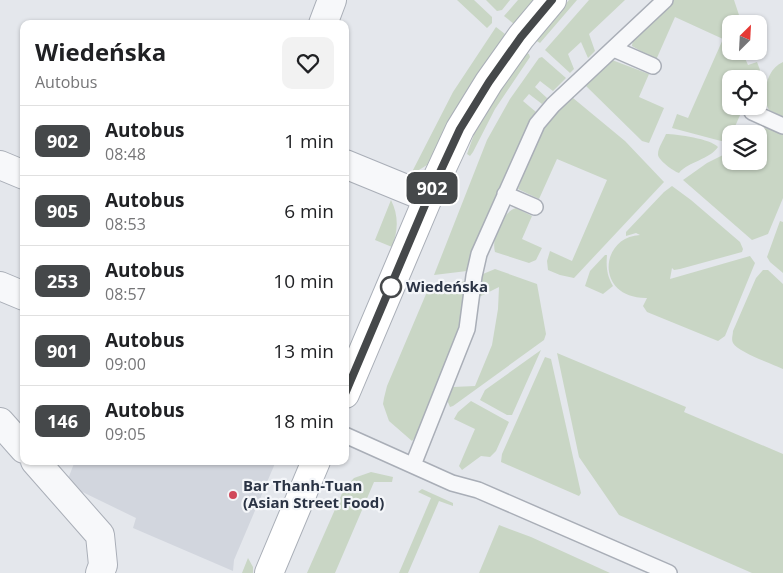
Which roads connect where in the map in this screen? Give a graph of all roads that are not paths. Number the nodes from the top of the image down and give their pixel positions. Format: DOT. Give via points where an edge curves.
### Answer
graph roads {
  1 [pos="332,0"];
  2 [pos="552,0"];
  3 [pos="665,0"];
  4 [pos="324,20"];
  5 [pos="614,49"];
  6 [pos="653,66"];
  7 [pos="759,115"];
  8 [pos="783,126"];
  9 [pos="0,165"];
  10 [pos="349,166"];
  11 [pos="20,173"];
  12 [pos="506,194"];
  13 [pos="428,198"];
  14 [pos="535,208"];
  15 [pos="0,286"];
  16 [pos="20,294"];
  17 [pos="349,385"];
  18 [pos="0,422"];
  19 [pos="349,437"];
  20 [pos="20,444"];
  21 [pos="38,465"];
  22 [pos="314,465"];
  23 [pos="413,465"];
  24 [pos="100,573"];
  25 [pos="270,573"];
  26 [pos="669,573"];
  1 -- 4 [label="street"];
  2 -- 13 [label="street" via="489,82 460,129"];
  3 -- 5 [label="lane"];
  5 -- 6 [label="lane"];
  5 -- 12 [label="lane" via="537,124"];
  7 -- 8 [label="lane"];
  9 -- 11 [label="street"];
  10 -- 13 [label="street"];
  12 -- 14 [label="lane"];
  12 -- 23 [label="lane" via="479,254 467,329"];
  13 -- 17 [label="street"];
  15 -- 16 [label="street"];
  18 -- 20 [label="street"];
  19 -- 23 [label="lane"];
  21 -- 24 [label="street" via="100,536 103,564"];
  22 -- 25 [label="street"];
  23 -- 26 [label="lane"];
}
